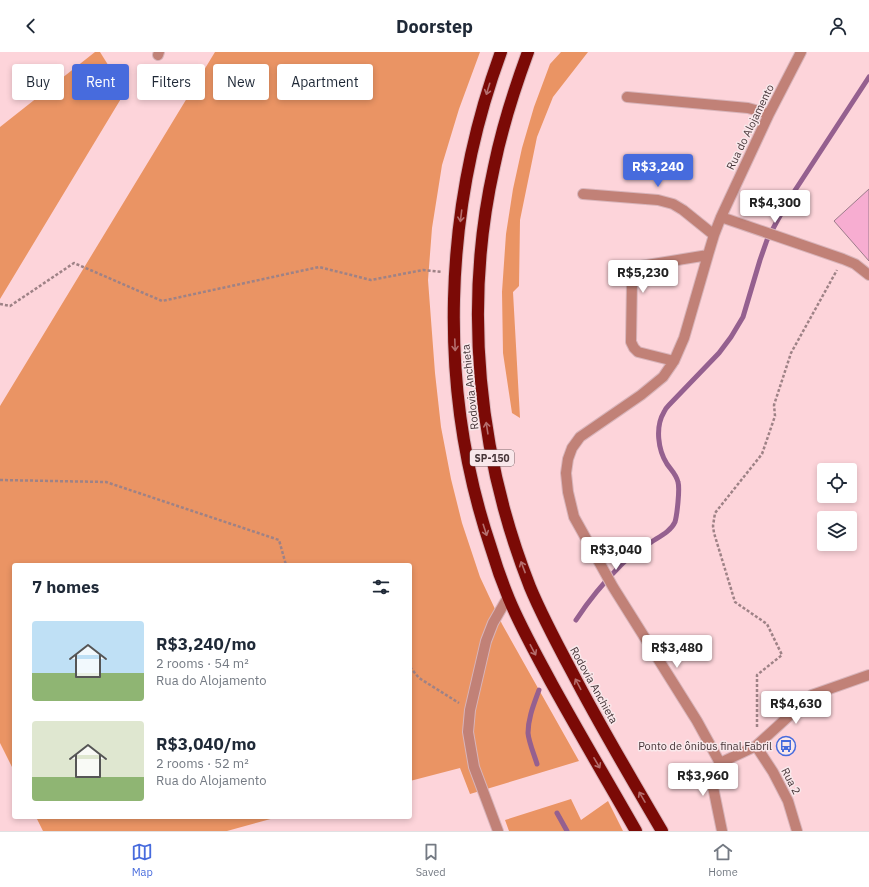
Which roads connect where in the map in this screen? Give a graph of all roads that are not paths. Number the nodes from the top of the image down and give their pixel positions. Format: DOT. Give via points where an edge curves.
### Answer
graph roads {
  1 [pos="501,52"];
  2 [pos="528,52"];
  3 [pos="801,52"];
  4 [pos="627,97"];
  5 [pos="769,114"];
  6 [pos="583,194"];
  7 [pos="721,217"];
  8 [pos="714,235"];
  9 [pos="708,255"];
  10 [pos="869,275"];
  11 [pos="674,361"];
  12 [pos="508,597"];
  13 [pos="869,675"];
  14 [pos="756,746"];
  15 [pos="720,763"];
  16 [pos="498,831"];
  17 [pos="636,831"];
  18 [pos="662,831"];
  19 [pos="722,831"];
  20 [pos="796,831"];
  1 -- 12 [label="highway, Rodovia Anchieta / SP-150, one-way" via="487,92 469,163 460,221 454,309 457,383 466,456 483,525"];
  18 -- 2 [label="highway, Rodovia Anchieta / SP-150, one-way" via="589,705 549,628 518,554 491,452 479,346 482,239 501,134"];
  3 -- 5 [label="street, Rua do Alojamento"];
  4 -- 5 [label="street" via="748,108"];
  5 -- 7 [label="street, Rua do Alojamento"];
  6 -- 8 [label="street" via="658,200 673,204"];
  7 -- 8 [label="street, Rua do Alojamento"];
  7 -- 10 [label="street" via="855,264"];
  8 -- 9 [label="street, Rua do Alojamento"];
  9 -- 11 [label="street, Rua do Alojamento" via="684,338"];
  9 -- 11 [label="street" via="641,266 633,276 631,342 638,352"];
  11 -- 15 [label="street, Rua do Alojamento" via="663,377 641,395 580,437 568,459 568,492 574,517 613,587 697,721"];
  12 -- 16 [label="street" via="486,641 470,710 468,732 474,766"];
  12 -- 17 [label="highway, Rodovia Anchieta / SP-150, one-way" via="567,711"];
  13 -- 14 [label="street" via="812,695"];
  14 -- 15 [label="street"];
  14 -- 20 [label="street, Rua 2" via="788,801"];
  15 -- 19 [label="street" via="712,787"];
}
